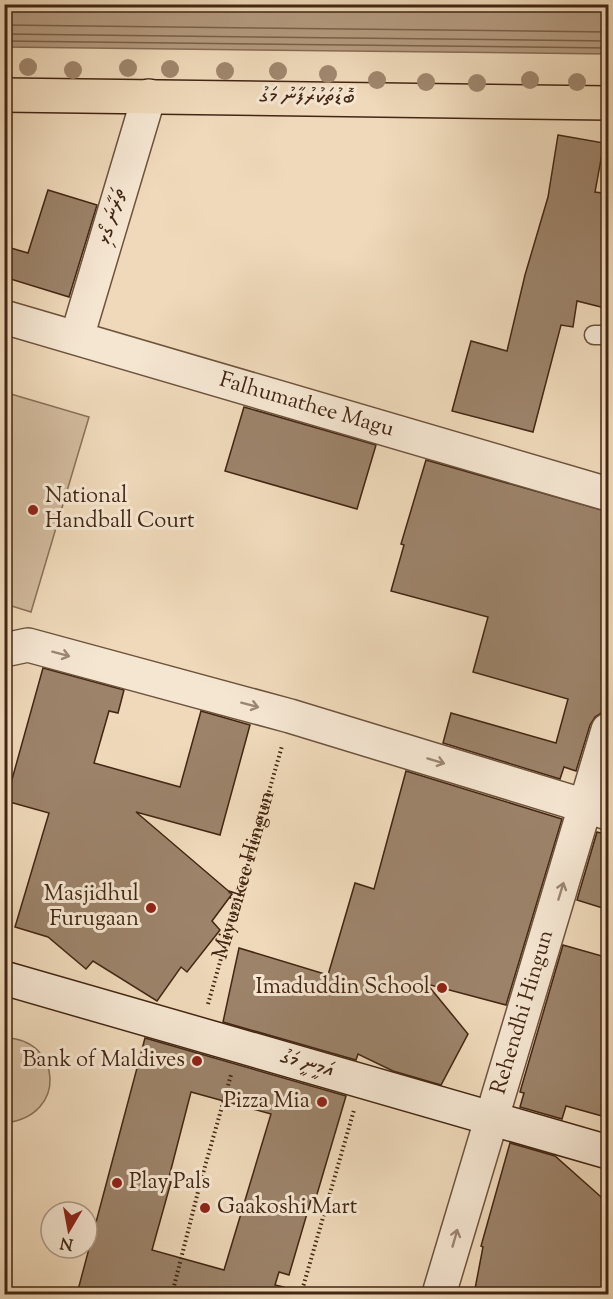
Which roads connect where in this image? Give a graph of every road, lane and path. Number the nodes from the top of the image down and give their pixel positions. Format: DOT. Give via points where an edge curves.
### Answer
graph roads {
  1 [pos="4,95"];
  2 [pos="149,96"];
  3 [pos="609,103"];
  4 [pos="4,317"];
  5 [pos="77,337"];
  6 [pos="609,494"];
  7 [pos="4,650"];
  8 [pos="290,716"];
  9 [pos="609,730"];
  10 [pos="598,810"];
  11 [pos="4,978"];
  12 [pos="199,1034"];
  13 [pos="239,1045"];
  14 [pos="362,1081"];
  15 [pos="491,1118"];
  16 [pos="609,1152"];
  17 [pos="172,1294"];
  18 [pos="301,1294"];
  19 [pos="439,1294"];
  1 -- 2 [label="main road, ބޮޑުތަކުރުފާނު މަގު"];
  2 -- 3 [label="main road, ބޮޑުތަކުރުފާނު މަގު"];
  2 -- 5 [label="street, ތަރާނަ ގޯޅި"];
  4 -- 5 [label="street, Falhumathee Magu"];
  5 -- 6 [label="street, Falhumathee Magu"];
  7 -- 8 [label="street, one-way" via="27,645"];
  8 -- 10 [label="street, one-way"];
  8 -- 12 [label="path, Miyuzikee Hingun"];
  9 -- 10 [label="street, Rehendhi Hingun"];
  15 -- 10 [label="street, Rehendhi Hingun, one-way"];
  11 -- 12 [label="street, އަމީނީ މަގު"];
  12 -- 13 [label="street, އަމީނީ މަގު"];
  13 -- 14 [label="street, އަމީނީ މަގު"];
  13 -- 17 [label="path"];
  14 -- 15 [label="street, އަމީނީ މަގު"];
  14 -- 18 [label="path"];
  15 -- 16 [label="street, އަމީނީ މަގު"];
  19 -- 15 [label="street, Rehendhi Hingun, one-way"];
}
